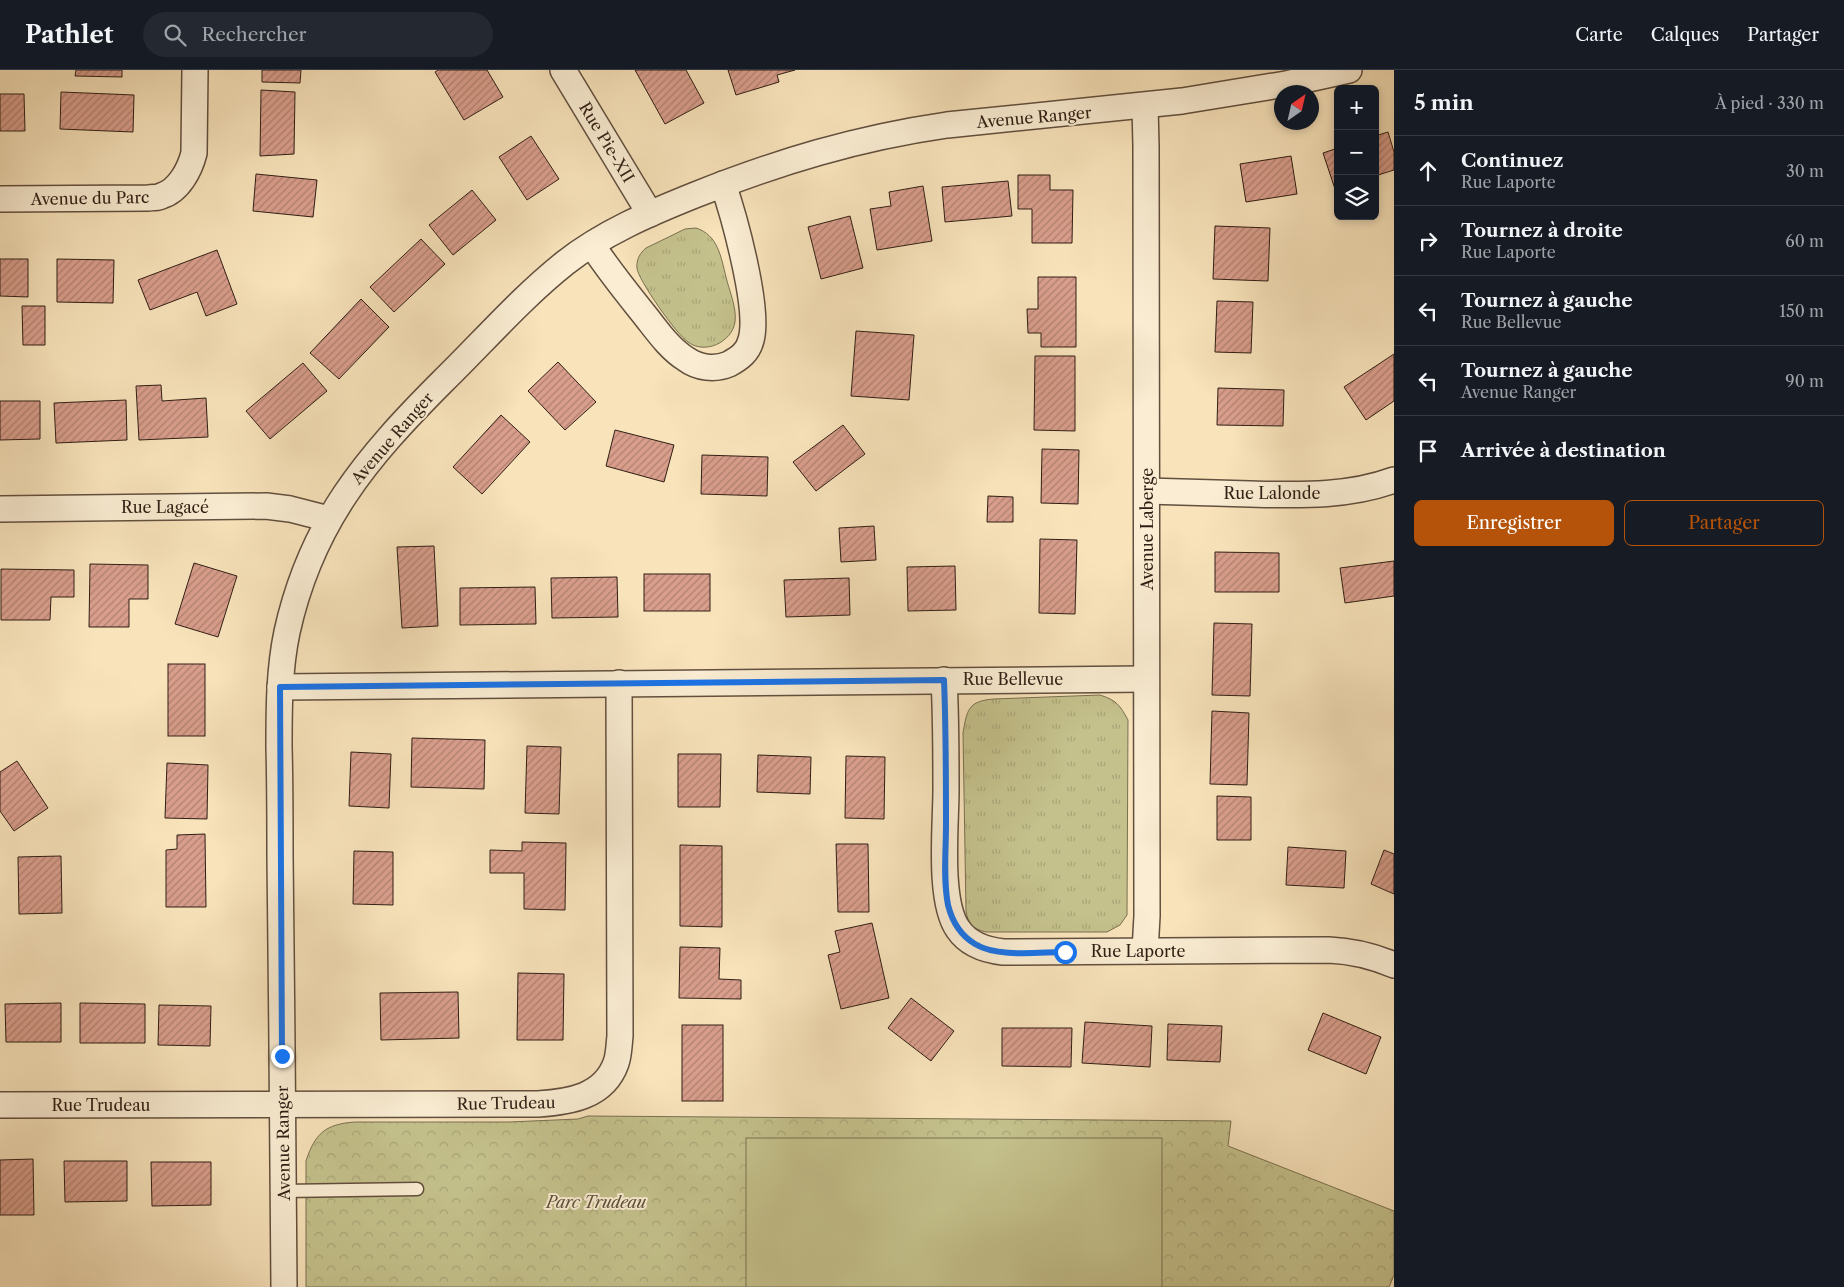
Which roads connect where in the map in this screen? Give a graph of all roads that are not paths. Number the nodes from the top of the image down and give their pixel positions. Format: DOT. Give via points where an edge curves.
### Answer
graph roads {
  1 [pos="195,70"];
  2 [pos="563,70"];
  3 [pos="1349,70"];
  4 [pos="1145,106"];
  5 [pos="723,184"];
  6 [pos="0,199"];
  7 [pos="650,214"];
  8 [pos="592,245"];
  9 [pos="1394,480"];
  10 [pos="1147,491"];
  11 [pos="0,509"];
  12 [pos="329,519"];
  13 [pos="1146,678"];
  14 [pos="944,680"];
  15 [pos="619,683"];
  16 [pos="280,687"];
  17 [pos="1145,951"];
  18 [pos="1394,965"];
  19 [pos="284,1104"];
  20 [pos="0,1105"];
  21 [pos="418,1190"];
  22 [pos="284,1191"];
  23 [pos="284,1287"];
  1 -- 6 [label="street, Avenue du Parc" via="194,153 185,175 170,191 149,198"];
  2 -- 7 [label="street, Rue Pie-XII"];
  3 -- 4 [label="street, Avenue Ranger" via="1248,91"];
  4 -- 5 [label="street, Avenue Ranger" via="914,130 839,146"];
  4 -- 10 [label="street, Avenue Laberge"];
  5 -- 7 [label="street, Avenue Ranger"];
  5 -- 8 [label="street" via="734,219 753,324 747,349 740,358 727,365 713,368 697,365 672,348"];
  7 -- 8 [label="street, Avenue Ranger"];
  8 -- 12 [label="street, Avenue Ranger" via="528,296 423,401 364,466"];
  9 -- 10 [label="street, Rue Lalonde" via="1334,494"];
  10 -- 13 [label="street, Avenue Laberge"];
  11 -- 12 [label="street, Rue Lagacé" via="266,506 290,508"];
  12 -- 16 [label="street, Avenue Ranger" via="300,583 287,632"];
  13 -- 14 [label="street, Rue Bellevue"];
  13 -- 17 [label="street, Avenue Laberge"];
  14 -- 15 [label="street, Rue Bellevue"];
  14 -- 17 [label="street, Rue Laporte" via="946,890 958,929 977,945 1003,952"];
  15 -- 16 [label="street, Rue Bellevue"];
  15 -- 19 [label="street, Rue Trudeau" via="621,1020 616,1062 610,1075 588,1095 538,1104"];
  16 -- 19 [label="street, Avenue Ranger"];
  17 -- 18 [label="street, Rue Laporte" via="1329,950 1359,953"];
  19 -- 20 [label="street, Rue Trudeau"];
  19 -- 22 [label="street, Avenue Ranger"];
  21 -- 22 [label="lane"];
  22 -- 23 [label="street, Avenue Ranger"];
}
